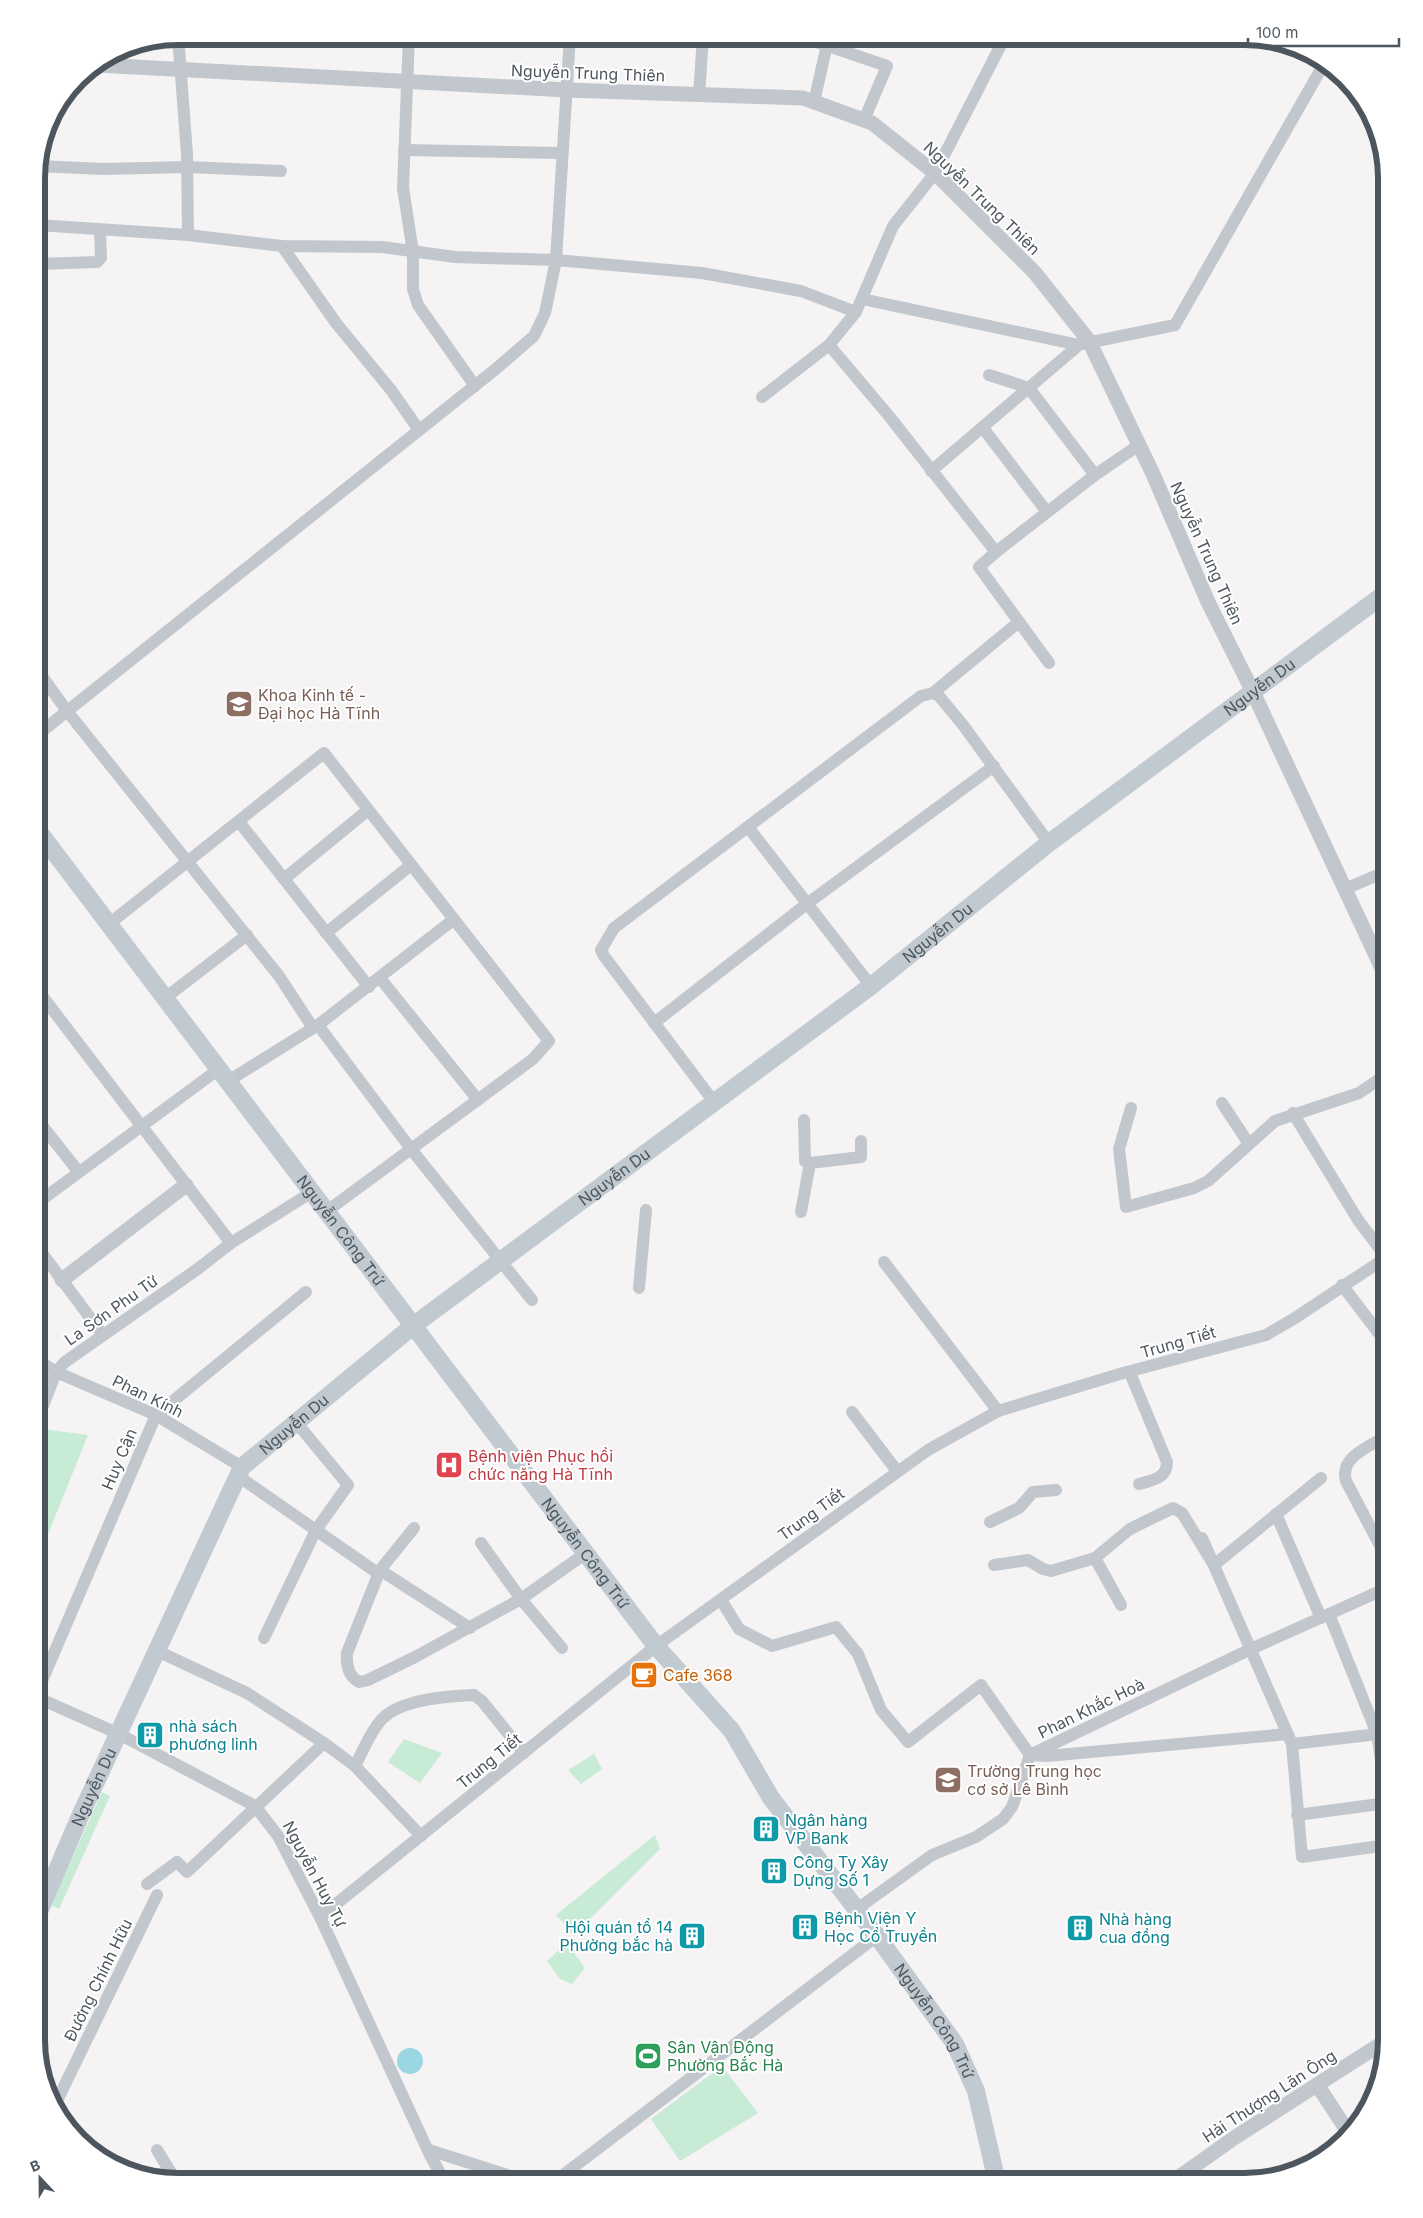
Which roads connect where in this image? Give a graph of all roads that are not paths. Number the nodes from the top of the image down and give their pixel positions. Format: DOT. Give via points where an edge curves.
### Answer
graph roads {
  1 [pos="179,45"];
  2 [pos="408,45"];
  3 [pos="570,45"];
  4 [pos="702,45"];
  5 [pos="827,45"];
  6 [pos="835,45"];
  7 [pos="1000,45"];
  8 [pos="107,65"];
  9 [pos="181,68"];
  10 [pos="1321,70"];
  11 [pos="406,81"];
  12 [pos="567,90"];
  13 [pos="698,95"];
  14 [pos="814,102"];
  15 [pos="864,120"];
  16 [pos="404,150"];
  17 [pos="562,153"];
  18 [pos="45,166"];
  19 [pos="188,167"];
  20 [pos="281,171"];
  21 [pos="936,173"];
  22 [pos="45,226"];
  23 [pos="100,230"];
  24 [pos="188,235"];
  25 [pos="282,246"];
  26 [pos="413,252"];
  27 [pos="556,260"];
  28 [pos="45,264"];
  29 [pos="862,299"];
  30 [pos="856,312"];
  31 [pos="1084,343"];
  32 [pos="828,345"];
  33 [pos="989,375"];
  34 [pos="475,386"];
  35 [pos="1029,388"];
  36 [pos="762,397"];
  37 [pos="983,428"];
  38 [pos="419,430"];
  39 [pos="1139,445"];
  40 [pos="931,471"];
  41 [pos="1095,475"];
  42 [pos="1047,512"];
  43 [pos="996,552"];
  44 [pos="1378,599"];
  45 [pos="1019,622"];
  46 [pos="1050,663"];
  47 [pos="45,681"];
  48 [pos="1252,690"];
  49 [pos="933,693"];
  50 [pos="67,712"];
  51 [pos="45,729"];
  52 [pos="994,766"];
  53 [pos="368,810"];
  54 [pos="240,823"];
  55 [pos="748,826"];
  56 [pos="45,840"];
  57 [pos="1049,843"];
  58 [pos="189,861"];
  59 [pos="410,865"];
  60 [pos="1378,875"];
  61 [pos="284,880"];
  62 [pos="1345,889"];
  63 [pos="808,903"];
  64 [pos="453,920"];
  65 [pos="110,924"];
  66 [pos="326,933"];
  67 [pos="247,935"];
  68 [pos="1378,960"];
  69 [pos="380,978"];
  70 [pos="871,986"];
  71 [pos="369,987"];
  72 [pos="165,998"];
  73 [pos="45,1000"];
  74 [pos="654,1023"];
  75 [pos="315,1027"];
  76 [pos="224,1075"];
  77 [pos="1378,1080"];
  78 [pos="478,1100"];
  79 [pos="714,1102"];
  80 [pos="1222,1103"];
  81 [pos="1131,1108"];
  82 [pos="1293,1113"];
  83 [pos="804,1120"];
  84 [pos="142,1126"];
  85 [pos="45,1129"];
  86 [pos="860,1141"];
  87 [pos="1249,1144"];
  88 [pos="412,1149"];
  89 [pos="810,1163"];
  90 [pos="78,1171"];
  91 [pos="186,1185"];
  92 [pos="312,1192"];
  93 [pos="45,1197"];
  94 [pos="646,1210"];
  95 [pos="327,1211"];
  96 [pos="801,1212"];
  97 [pos="231,1243"];
  98 [pos="1378,1246"];
  99 [pos="45,1258"];
  100 [pos="502,1259"];
  101 [pos="884,1262"];
  102 [pos="1378,1263"];
  103 [pos="62,1280"];
  104 [pos="1342,1286"];
  105 [pos="639,1288"];
  106 [pos="306,1292"];
  107 [pos="532,1300"];
  108 [pos="414,1325"];
  109 [pos="1378,1332"];
  110 [pos="102,1335"];
  111 [pos="45,1365"];
  112 [pos="56,1372"];
  113 [pos="1130,1372"];
  114 [pos="45,1401"];
  115 [pos="998,1411"];
  116 [pos="852,1412"];
  117 [pos="156,1415"];
  118 [pos="296,1422"];
  119 [pos="1378,1442"];
  120 [pos="240,1471"];
  121 [pos="897,1471"];
  122 [pos="1321,1478"];
  123 [pos="1139,1484"];
  124 [pos="1056,1490"];
  125 [pos="1276,1514"];
  126 [pos="990,1522"];
  127 [pos="1378,1526"];
  128 [pos="414,1528"];
  129 [pos="316,1530"];
  130 [pos="1202,1538"];
  131 [pos="480,1543"];
  132 [pos="586,1553"];
  133 [pos="1095,1558"];
  134 [pos="994,1564"];
  135 [pos="1214,1565"];
  136 [pos="379,1572"];
  137 [pos="1378,1592"];
  138 [pos="522,1599"];
  139 [pos="721,1600"];
  140 [pos="1121,1605"];
  141 [pos="1325,1616"];
  142 [pos="470,1628"];
  143 [pos="264,1638"];
  144 [pos="656,1646"];
  145 [pos="562,1648"];
  146 [pos="1251,1649"];
  147 [pos="156,1650"];
  148 [pos="45,1675"];
  149 [pos="45,1700"];
  150 [pos="1378,1726"];
  151 [pos="119,1734"];
  152 [pos="1378,1734"];
  153 [pos="1290,1739"];
  154 [pos="324,1743"];
  155 [pos="524,1753"];
  156 [pos="1030,1756"];
  157 [pos="355,1766"];
  158 [pos="1378,1804"];
  159 [pos="255,1806"];
  160 [pos="1297,1815"];
  161 [pos="421,1836"];
  162 [pos="1378,1846"];
  163 [pos="147,1884"];
  164 [pos="158,1895"];
  165 [pos="45,1898"];
  166 [pos="857,1909"];
  167 [pos="320,1917"];
  168 [pos="877,1936"];
  169 [pos="1378,2046"];
  170 [pos="1318,2086"];
  171 [pos="58,2097"];
  172 [pos="1345,2127"];
  173 [pos="157,2150"];
  174 [pos="429,2150"];
  175 [pos="171,2173"];
  176 [pos="440,2173"];
  177 [pos="501,2173"];
  178 [pos="566,2173"];
  179 [pos="995,2173"];
  180 [pos="1185,2173"];
  1 -- 9 [label="street"];
  2 -- 11 [label="street"];
  3 -- 12 [label="street"];
  4 -- 13 [label="street"];
  5 -- 14 [label="street"];
  6 -- 15 [label="street" via="887,66"];
  7 -- 21 [label="street"];
  8 -- 9 [label="street, Nguyễn Trung Thiên"];
  9 -- 11 [label="street, Nguyễn Trung Thiên"];
  9 -- 19 [label="street"];
  10 -- 31 [label="street" via="1175,325"];
  11 -- 12 [label="street, Nguyễn Trung Thiên"];
  11 -- 16 [label="street"];
  12 -- 13 [label="street, Nguyễn Trung Thiên"];
  12 -- 17 [label="street"];
  13 -- 14 [label="street, Nguyễn Trung Thiên" via="803,98"];
  14 -- 15 [label="street, Nguyễn Trung Thiên"];
  15 -- 21 [label="street, Nguyễn Trung Thiên"];
  16 -- 17 [label="street"];
  16 -- 26 [label="street" via="403,188"];
  17 -- 27 [label="street"];
  18 -- 19 [label="street"];
  19 -- 20 [label="street"];
  19 -- 24 [label="street"];
  21 -- 29 [label="street" via="892,226"];
  21 -- 31 [label="street, Nguyễn Trung Thiên" via="1046,283"];
  22 -- 23 [label="street"];
  23 -- 24 [label="street"];
  23 -- 28 [label="street" via="101,258 97,262"];
  24 -- 25 [label="street"];
  25 -- 26 [label="street" via="382,247"];
  25 -- 38 [label="street" via="336,323"];
  26 -- 27 [label="street" via="455,257"];
  26 -- 34 [label="street" via="412,289 415,299"];
  27 -- 30 [label="street" via="702,273 801,291"];
  27 -- 34 [label="street" via="540,326 534,336"];
  29 -- 30 [label="street"];
  29 -- 31 [label="street"];
  30 -- 32 [label="street"];
  31 -- 35 [label="street"];
  31 -- 39 [label="street, Nguyễn Trung Thiên"];
  32 -- 36 [label="street"];
  32 -- 40 [label="street"];
  33 -- 35 [label="street"];
  34 -- 38 [label="street"];
  35 -- 37 [label="street"];
  35 -- 41 [label="street"];
  37 -- 40 [label="street"];
  37 -- 42 [label="street"];
  38 -- 50 [label="street"];
  39 -- 41 [label="street"];
  39 -- 48 [label="street, Nguyễn Trung Thiên" via="1208,602"];
  40 -- 43 [label="street"];
  41 -- 42 [label="street"];
  42 -- 43 [label="street"];
  43 -- 45 [label="street" via="979,567"];
  44 -- 48 [label="main road, Nguyễn Du"];
  45 -- 46 [label="street"];
  45 -- 49 [label="street"];
  47 -- 50 [label="street"];
  48 -- 57 [label="main road, Nguyễn Du"];
  48 -- 62 [label="street, Nguyễn Trung Thiên"];
  49 -- 52 [label="street" via="963,725"];
  49 -- 55 [label="street" via="921,696"];
  50 -- 51 [label="street"];
  50 -- 58 [label="street"];
  52 -- 57 [label="street"];
  52 -- 63 [label="street"];
  53 -- 54 [label="street" via="324,753"];
  53 -- 59 [label="street"];
  53 -- 61 [label="street"];
  54 -- 58 [label="street"];
  54 -- 61 [label="street"];
  55 -- 63 [label="street"];
  55 -- 74 [label="street" via="618,924 601,950"];
  56 -- 65 [label="main road, Nguyễn Công Trứ"];
  57 -- 70 [label="main road, Nguyễn Du"];
  58 -- 65 [label="street"];
  58 -- 67 [label="street"];
  59 -- 64 [label="street"];
  59 -- 66 [label="street"];
  60 -- 62 [label="street"];
  61 -- 66 [label="street"];
  62 -- 68 [label="street, Nguyễn Trung Thiên"];
  63 -- 70 [label="street"];
  63 -- 74 [label="street"];
  64 -- 69 [label="street"];
  64 -- 78 [label="street" via="549,1041 533,1059"];
  65 -- 72 [label="main road, Nguyễn Công Trứ"];
  66 -- 71 [label="street"];
  67 -- 72 [label="street"];
  67 -- 75 [label="street"];
  69 -- 71 [label="street"];
  69 -- 78 [label="street"];
  70 -- 79 [label="main road, Nguyễn Du"];
  71 -- 75 [label="street"];
  72 -- 76 [label="main road, Nguyễn Công Trứ"];
  73 -- 84 [label="street"];
  74 -- 79 [label="street"];
  75 -- 76 [label="street"];
  75 -- 88 [label="street"];
  76 -- 84 [label="street"];
  76 -- 92 [label="main road, Nguyễn Công Trứ"];
  77 -- 82 [label="street" via="1359,1093"];
  78 -- 88 [label="street"];
  79 -- 100 [label="main road, Nguyễn Du"];
  80 -- 87 [label="street"];
  81 -- 87 [label="street" via="1119,1149 1126,1208 1208,1181"];
  82 -- 87 [label="street" via="1275,1121"];
  82 -- 98 [label="street" via="1358,1220"];
  83 -- 89 [label="street" via="805,1161"];
  84 -- 90 [label="street"];
  84 -- 91 [label="street"];
  85 -- 90 [label="street"];
  86 -- 89 [label="street" via="861,1156"];
  88 -- 95 [label="street"];
  88 -- 100 [label="street"];
  89 -- 96 [label="street"];
  90 -- 93 [label="street"];
  91 -- 97 [label="street"];
  91 -- 103 [label="street"];
  92 -- 95 [label="main road, Nguyễn Công Trứ"];
  92 -- 97 [label="street, La Sơn Phu Tử"];
  94 -- 105 [label="street"];
  95 -- 108 [label="main road, Nguyễn Công Trứ"];
  97 -- 110 [label="street, La Sơn Phu Tử"];
  99 -- 103 [label="street"];
  100 -- 107 [label="street"];
  100 -- 108 [label="main road, Nguyễn Du"];
  101 -- 115 [label="street"];
  102 -- 104 [label="street, Trung Tiết"];
  103 -- 110 [label="street"];
  104 -- 109 [label="street"];
  104 -- 113 [label="street, Trung Tiết" via="1266,1335"];
  106 -- 117 [label="street, Huy Cận"];
  108 -- 118 [label="main road, Nguyễn Du"];
  108 -- 132 [label="main road, Nguyễn Công Trứ"];
  110 -- 112 [label="street, La Sơn Phu Tử"];
  111 -- 112 [label="street, Phan Kính"];
  112 -- 114 [label="street, La Sơn Phu Tử"];
  112 -- 117 [label="street, Phan Kính"];
  113 -- 115 [label="street, Trung Tiết"];
  113 -- 123 [label="street" via="1167,1470 1164,1476"];
  115 -- 121 [label="street, Trung Tiết"];
  116 -- 121 [label="street"];
  117 -- 120 [label="street, Phan Kính"];
  117 -- 148 [label="street, Huy Cận"];
  118 -- 120 [label="main road, Nguyễn Du"];
  118 -- 129 [label="street" via="348,1485"];
  119 -- 127 [label="street" via="1350,1459 1345,1470 1346,1482"];
  120 -- 129 [label="street, Phan Kính"];
  120 -- 147 [label="main road, Nguyễn Du"];
  121 -- 139 [label="street, Trung Tiết"];
  122 -- 125 [label="street"];
  124 -- 126 [label="street" via="1033,1492 1019,1508"];
  125 -- 135 [label="street"];
  125 -- 141 [label="street"];
  128 -- 136 [label="street"];
  129 -- 136 [label="street, Phan Kính"];
  129 -- 143 [label="street"];
  130 -- 135 [label="street"];
  131 -- 138 [label="street"];
  132 -- 138 [label="street"];
  132 -- 144 [label="main road, Nguyễn Công Trứ"];
  133 -- 134 [label="street" via="1051,1571 1028,1560"];
  133 -- 135 [label="street" via="1130,1528 1172,1508 1182,1513"];
  133 -- 140 [label="street"];
  135 -- 146 [label="street"];
  136 -- 142 [label="street, Phan Kính"];
  136 -- 142 [label="street" via="347,1653 347,1666 356,1681 373,1678"];
  137 -- 141 [label="street, Phan Khắc Hoà"];
  138 -- 142 [label="street"];
  138 -- 145 [label="street"];
  139 -- 144 [label="street, Trung Tiết"];
  139 -- 156 [label="street" via="739,1629 772,1646 836,1628 858,1654 882,1710 908,1742 981,1685"];
  141 -- 146 [label="street, Phan Khắc Hoà"];
  141 -- 150 [label="street"];
  144 -- 155 [label="street, Trung Tiết"];
  144 -- 166 [label="main road, Nguyễn Công Trứ" via="732,1732 772,1798"];
  146 -- 153 [label="street"];
  146 -- 156 [label="street, Phan Khắc Hoà"];
  147 -- 151 [label="main road, Nguyễn Du"];
  147 -- 154 [label="street" via="247,1693"];
  149 -- 151 [label="street, Nguyễn Huy Tự"];
  151 -- 159 [label="street, Nguyễn Huy Tự"];
  151 -- 165 [label="main road, Nguyễn Du"];
  152 -- 153 [label="street"];
  153 -- 156 [label="street"];
  153 -- 160 [label="street"];
  154 -- 157 [label="street"];
  154 -- 159 [label="street"];
  155 -- 157 [label="street" via="482,1701 469,1695 408,1704 390,1713 375,1728"];
  155 -- 161 [label="street, Trung Tiết"];
  156 -- 166 [label="street, Phan Khắc Hoà" via="1012,1807 1003,1819 976,1837 932,1855"];
  157 -- 161 [label="street"];
  158 -- 160 [label="street"];
  159 -- 163 [label="street" via="187,1872 177,1862"];
  159 -- 167 [label="street, Nguyễn Huy Tự" via="278,1836"];
  160 -- 162 [label="street" via="1302,1857"];
  161 -- 167 [label="street, Trung Tiết"];
  164 -- 171 [label="street, Đường Chính Hữu"];
  166 -- 168 [label="main road, Nguyễn Công Trứ"];
  167 -- 174 [label="street, Nguyễn Huy Tự"];
  168 -- 178 [label="street"];
  168 -- 179 [label="main road, Nguyễn Công Trứ" via="963,2060 976,2091"];
  169 -- 170 [label="street, Hải Thượng Lãn Ông"];
  170 -- 172 [label="street"];
  170 -- 180 [label="street, Hải Thượng Lãn Ông"];
  173 -- 175 [label="street"];
  174 -- 176 [label="street, Nguyễn Huy Tự"];
  174 -- 177 [label="street"];
}
